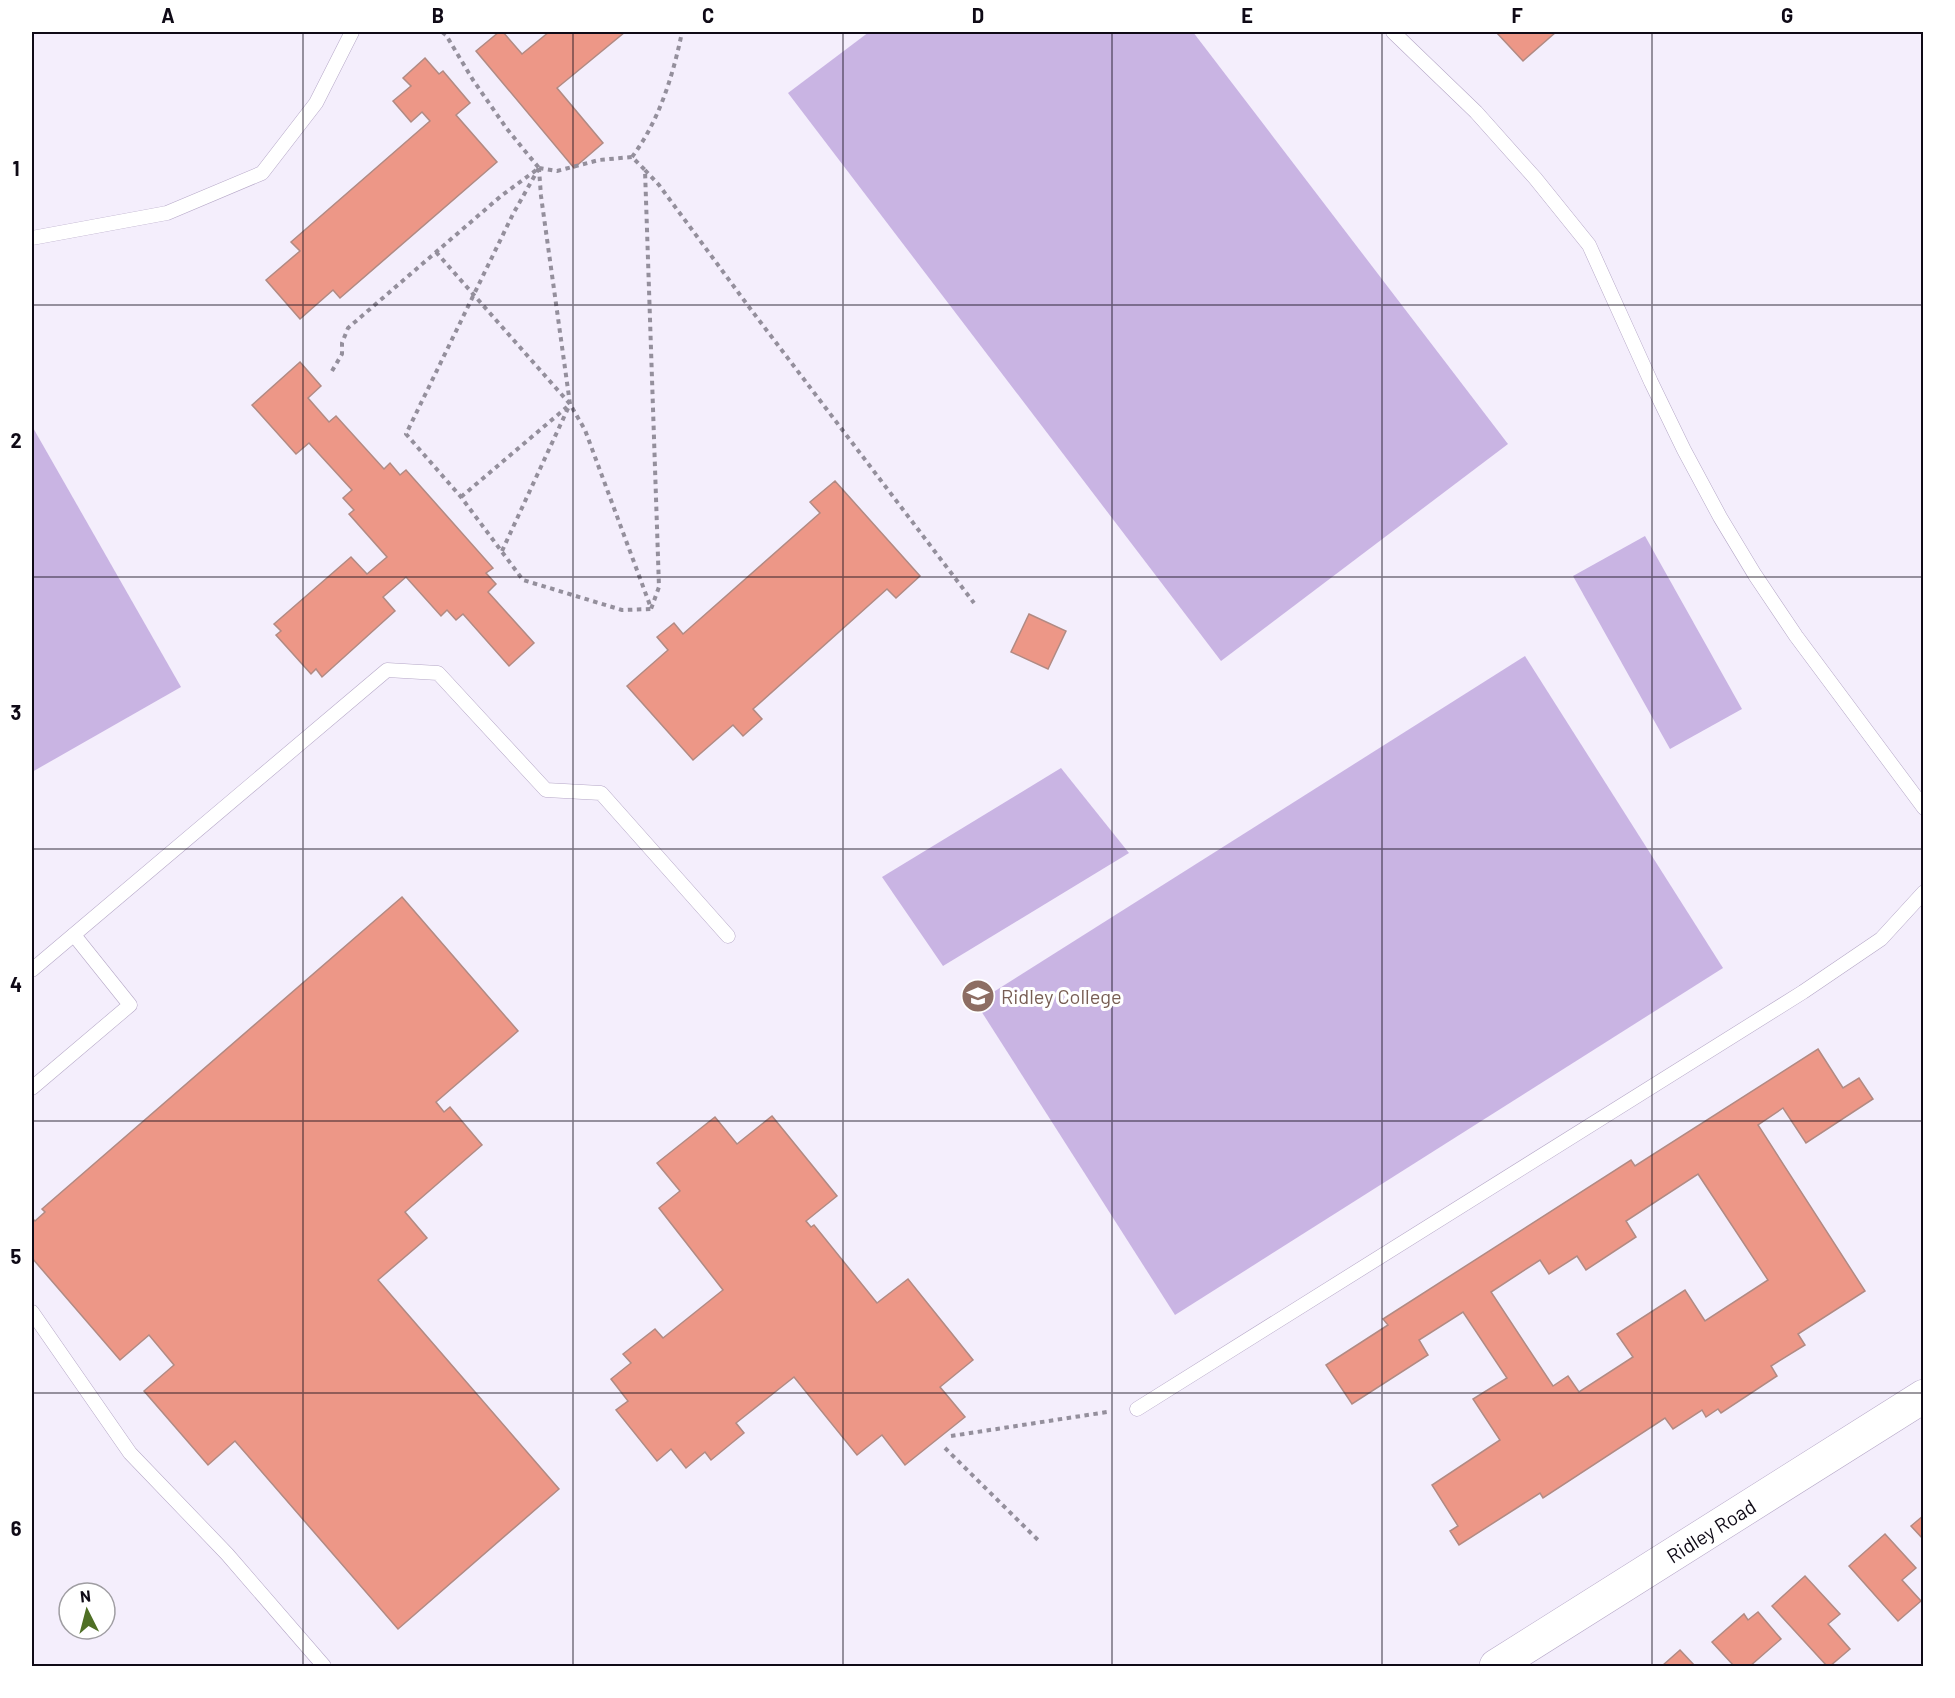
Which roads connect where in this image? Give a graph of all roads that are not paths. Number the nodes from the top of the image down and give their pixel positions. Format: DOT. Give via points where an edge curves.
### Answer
graph roads {
  1 [pos="352,32"];
  2 [pos="1394,32"];
  3 [pos="32,238"];
  4 [pos="1923,808"];
  5 [pos="1923,892"];
  6 [pos="74,934"];
  7 [pos="728,936"];
  8 [pos="32,970"];
  9 [pos="32,1088"];
  10 [pos="32,1312"];
  11 [pos="1923,1396"];
  12 [pos="1137,1409"];
  13 [pos="324,1666"];
  14 [pos="1496,1666"];
  1 -- 3 [label="lane" via="316,103 262,173 167,213"];
  2 -- 4 [label="lane" via="1476,112 1589,245 1670,421 1720,517 1796,636"];
  5 -- 12 [label="lane" via="1881,939 1803,992"];
  6 -- 7 [label="lane" via="387,670 438,673 546,790 601,793"];
  6 -- 8 [label="lane"];
  6 -- 9 [label="lane" via="130,1005"];
  10 -- 13 [label="lane" via="130,1454 227,1554"];
  11 -- 14 [label="street, Ridley Road"];
}
